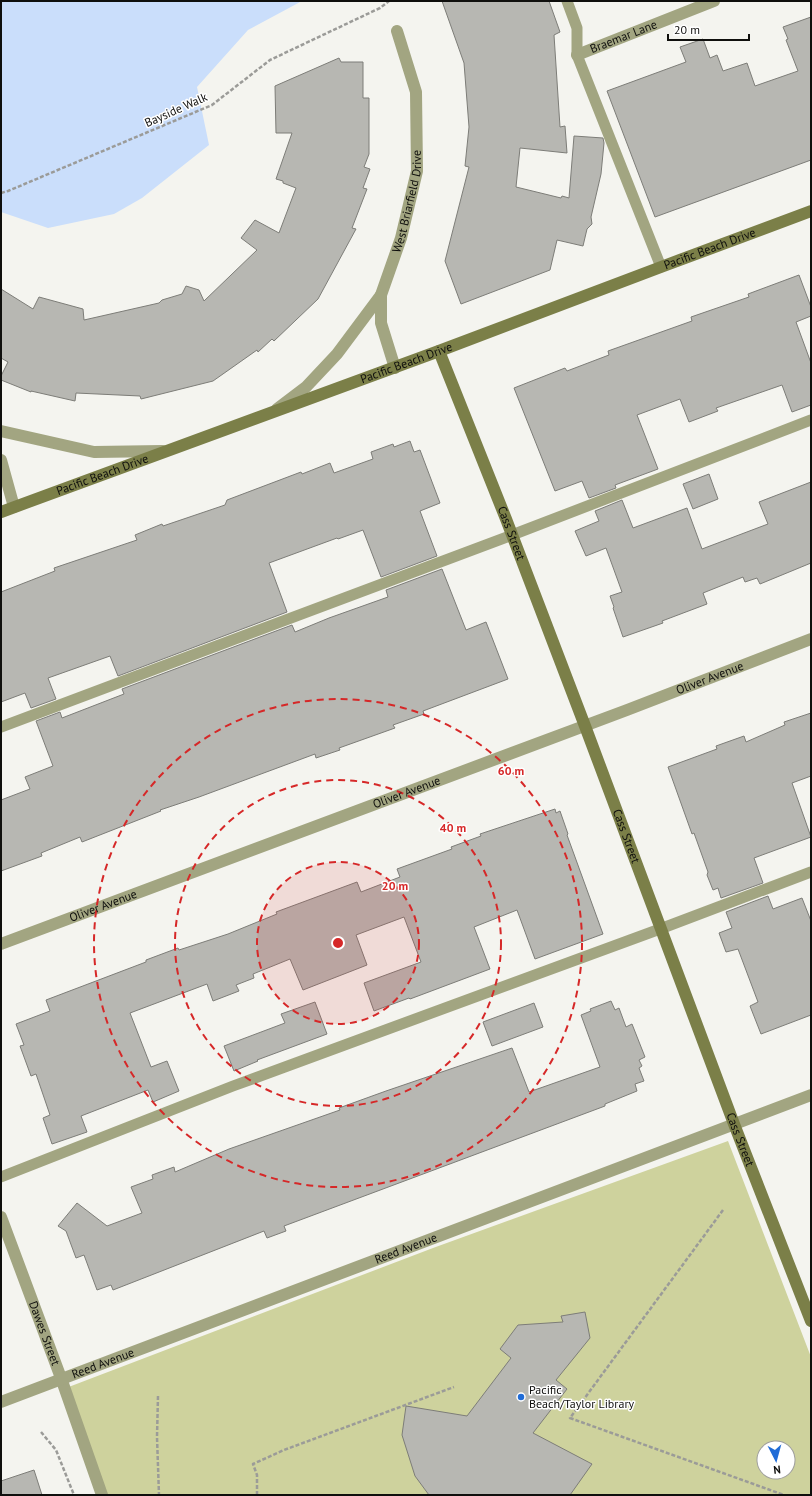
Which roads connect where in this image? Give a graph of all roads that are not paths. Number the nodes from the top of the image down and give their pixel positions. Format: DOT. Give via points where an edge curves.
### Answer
graph roads {
  1 [pos="567,1"];
  2 [pos="714,1"];
  3 [pos="397,31"];
  4 [pos="577,55"];
  5 [pos="811,211"];
  6 [pos="661,267"];
  7 [pos="381,295"];
  8 [pos="439,351"];
  9 [pos="395,368"];
  10 [pos="272,413"];
  11 [pos="811,420"];
  12 [pos="1,431"];
  13 [pos="168,451"];
  14 [pos="1,460"];
  15 [pos="14,507"];
  16 [pos="1,512"];
  17 [pos="512,535"];
  18 [pos="811,639"];
  19 [pos="585,726"];
  20 [pos="1,727"];
  21 [pos="811,872"];
  22 [pos="660,929"];
  23 [pos="1,944"];
  24 [pos="811,1095"];
  25 [pos="734,1124"];
  26 [pos="1,1177"];
  27 [pos="1,1217"];
  28 [pos="811,1321"];
  29 [pos="61,1378"];
  30 [pos="1,1402"];
  31 [pos="102,1495"];
  1 -- 4 [label="lane" via="577,28"];
  2 -- 4 [label="street, Braemar Lane"];
  3 -- 7 [label="street, West Briarfield Drive" via="416,92 417,172 401,238"];
  4 -- 6 [label="lane"];
  5 -- 6 [label="street, Pacific Beach Drive"];
  6 -- 8 [label="street, Pacific Beach Drive"];
  7 -- 9 [label="street, West Briarfield Drive" via="381,323"];
  7 -- 10 [label="street" via="337,354 306,387"];
  8 -- 9 [label="street, Pacific Beach Drive"];
  8 -- 17 [label="street, Cass Street"];
  9 -- 10 [label="street, Pacific Beach Drive"];
  10 -- 13 [label="street, Pacific Beach Drive"];
  11 -- 17 [label="lane"];
  12 -- 13 [label="street" via="94,452"];
  13 -- 15 [label="street, Pacific Beach Drive"];
  14 -- 15 [label="street"];
  15 -- 16 [label="street, Pacific Beach Drive"];
  17 -- 19 [label="street, Cass Street"];
  17 -- 20 [label="lane"];
  18 -- 19 [label="street, Oliver Avenue"];
  19 -- 22 [label="street, Cass Street"];
  19 -- 23 [label="street, Oliver Avenue"];
  21 -- 22 [label="lane"];
  22 -- 25 [label="street, Cass Street"];
  22 -- 26 [label="lane" via="233,1086"];
  24 -- 25 [label="street, Reed Avenue"];
  25 -- 28 [label="street, Cass Street"];
  25 -- 29 [label="street, Reed Avenue"];
  27 -- 29 [label="street, Dawes Street"];
  29 -- 30 [label="street, Reed Avenue"];
  29 -- 31 [label="street, Dawes Street"];
}
